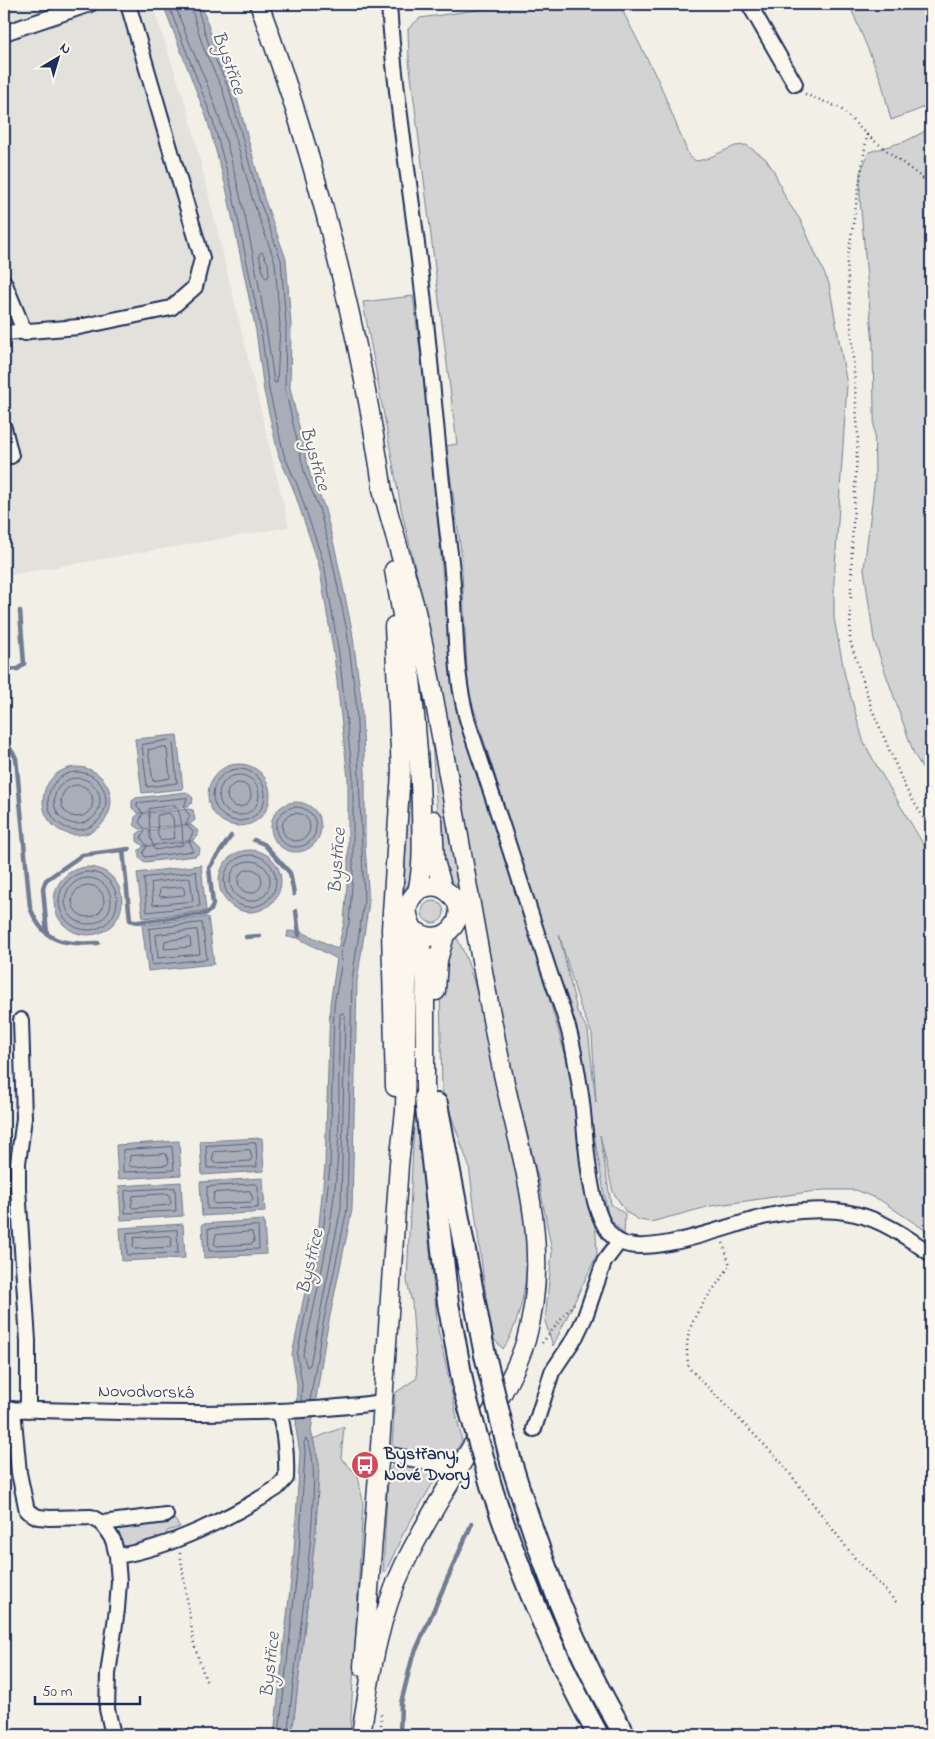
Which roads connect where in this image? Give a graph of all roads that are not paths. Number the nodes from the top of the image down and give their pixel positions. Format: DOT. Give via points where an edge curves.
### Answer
graph roads {
  1 [pos="90,4"];
  2 [pos="128,4"];
  3 [pos="259,4"];
  4 [pos="389,4"];
  5 [pos="749,4"];
  6 [pos="4,33"];
  7 [pos="795,84"];
  8 [pos="4,282"];
  9 [pos="4,333"];
  10 [pos="25,333"];
  11 [pos="4,428"];
  12 [pos="11,456"];
  13 [pos="396,558"];
  14 [pos="443,888"];
  15 [pos="417,892"];
  16 [pos="412,924"];
  17 [pos="450,929"];
  18 [pos="21,1020"];
  19 [pos="499,1058"];
  20 [pos="431,1096"];
  21 [pos="398,1164"];
  22 [pos="619,1242"];
  23 [pos="931,1254"];
  24 [pos="383,1402"];
  25 [pos="9,1409"];
  26 [pos="28,1410"];
  27 [pos="283,1411"];
  28 [pos="534,1428"];
  29 [pos="380,1453"];
  30 [pos="460,1468"];
  31 [pos="166,1515"];
  32 [pos="102,1523"];
  33 [pos="117,1556"];
  34 [pos="113,1735"];
  35 [pos="361,1735"];
  36 [pos="598,1735"];
  37 [pos="625,1735"];
  1 -- 6 [label="street"];
  2 -- 10 [label="street" via="202,258 195,287 171,308 79,328"];
  3 -- 13 [label="main road" via="299,122 342,283"];
  4 -- 22 [label="street" via="396,90 418,253 450,555 458,684 570,1034 599,1214 603,1225"];
  5 -- 7 [label="street"];
  8 -- 10 [label="street"];
  9 -- 10 [label="street"];
  11 -- 12 [label="street"];
  13 -- 14 [label="main road" via="422,694 435,861"];
  13 -- 15 [label="main road" via="418,752 422,864"];
  13 -- 19 [label="main road" via="415,607 425,652"];
  13 -- 21 [label="main road" via="401,747 391,947"];
  14 -- 15 [label="main road" via="428,887"];
  14 -- 17 [label="main road" via="457,906 458,916"];
  15 -- 16 [label="main road" via="408,905"];
  16 -- 17 [label="main road" via="427,937"];
  16 -- 20 [label="main road" via="423,951 425,969"];
  16 -- 21 [label="main road" via="405,1103"];
  17 -- 19 [label="main road" via="468,949"];
  17 -- 20 [label="main road" via="438,960"];
  18 -- 26 [label="street" via="24,1118 18,1188 28,1342"];
  19 -- 30 [label="main road" via="531,1194 535,1296 525,1342 516,1365"];
  20 -- 36 [label="highway, bridge" via="448,1303 464,1390 511,1547 552,1648"];
  20 -- 37 [label="highway, bridge" via="485,1355 511,1462 552,1588"];
  21 -- 24 [label="main road"];
  22 -- 23 [label="street" via="641,1247 662,1245 769,1216 816,1211 854,1214 884,1224"];
  22 -- 28 [label="street" via="604,1262 576,1336 552,1372"];
  24 -- 27 [label="street, Novodvorská"];
  24 -- 29 [label="main road"];
  25 -- 26 [label="street, Novodvorská"];
  25 -- 32 [label="street" via="27,1511 38,1517 91,1517"];
  26 -- 27 [label="street, Novodvorská"];
  27 -- 33 [label="street" via="286,1478 267,1494 182,1537 141,1552"];
  29 -- 30 [label="street"];
  29 -- 35 [label="main road"];
  30 -- 35 [label="main road" via="417,1539 391,1593 375,1653"];
  31 -- 32 [label="street"];
  32 -- 33 [label="street" via="113,1540"];
  33 -- 34 [label="street" via="119,1582 107,1709"];
}
